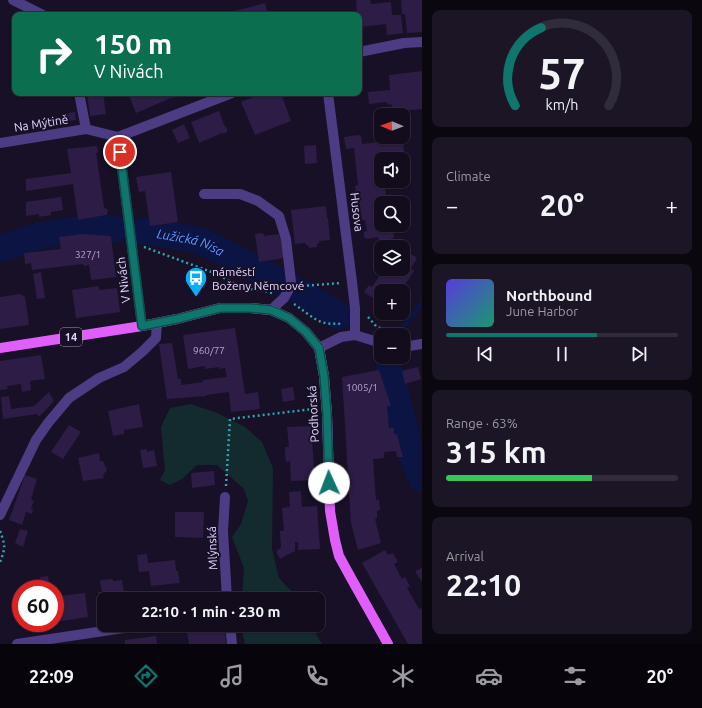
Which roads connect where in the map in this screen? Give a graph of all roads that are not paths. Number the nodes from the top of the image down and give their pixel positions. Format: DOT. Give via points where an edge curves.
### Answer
graph roads {
  1 [pos="13,0"];
  2 [pos="37,12"];
  3 [pos="422,42"];
  4 [pos="362,51"];
  5 [pos="80,96"];
  6 [pos="224,96"];
  7 [pos="328,96"];
  8 [pos="86,129"];
  9 [pos="118,137"];
  10 [pos="0,143"];
  11 [pos="204,194"];
  12 [pos="271,310"];
  13 [pos="157,323"];
  14 [pos="142,326"];
  15 [pos="355,334"];
  16 [pos="374,340"];
  17 [pos="422,344"];
  18 [pos="410,346"];
  19 [pos="0,348"];
  20 [pos="319,348"];
  21 [pos="225,497"];
  22 [pos="0,515"];
  23 [pos="227,592"];
  24 [pos="98,632"];
  25 [pos="231,632"];
  26 [pos="18,644"];
  27 [pos="232,644"];
  28 [pos="388,644"];
  1 -- 2 [label="street"];
  3 -- 4 [label="street"];
  5 -- 8 [label="street, Na Mýtině"];
  6 -- 9 [label="street"];
  7 -- 15 [label="street, Husova" via="355,308"];
  8 -- 9 [label="street, Na Mýtině"];
  8 -- 10 [label="street, Na Mýtině"];
  9 -- 14 [label="street, V Nivách"];
  11 -- 12 [label="street" via="240,194 258,201 279,216 286,239 290,289"];
  12 -- 13 [label="main road, Podhorská / 14" via="220,308"];
  12 -- 20 [label="main road, Podhorská / 14" via="289,318 306,332"];
  13 -- 14 [label="main road, Podhorská / 14"];
  13 -- 22 [label="street" via="156,338 142,352 124,367 99,378 69,398 36,440"];
  14 -- 19 [label="main road, Podhorská / 14"];
  15 -- 16 [label="street"];
  15 -- 20 [label="street" via="341,337"];
  17 -- 18 [label="street"];
  20 -- 28 [label="main road, Podhorská / 14" via="324,376 330,510 335,540 339,556"];
  21 -- 23 [label="street, Mlýnská" via="223,531"];
  24 -- 26 [label="street"];
  25 -- 27 [label="street"];
}
